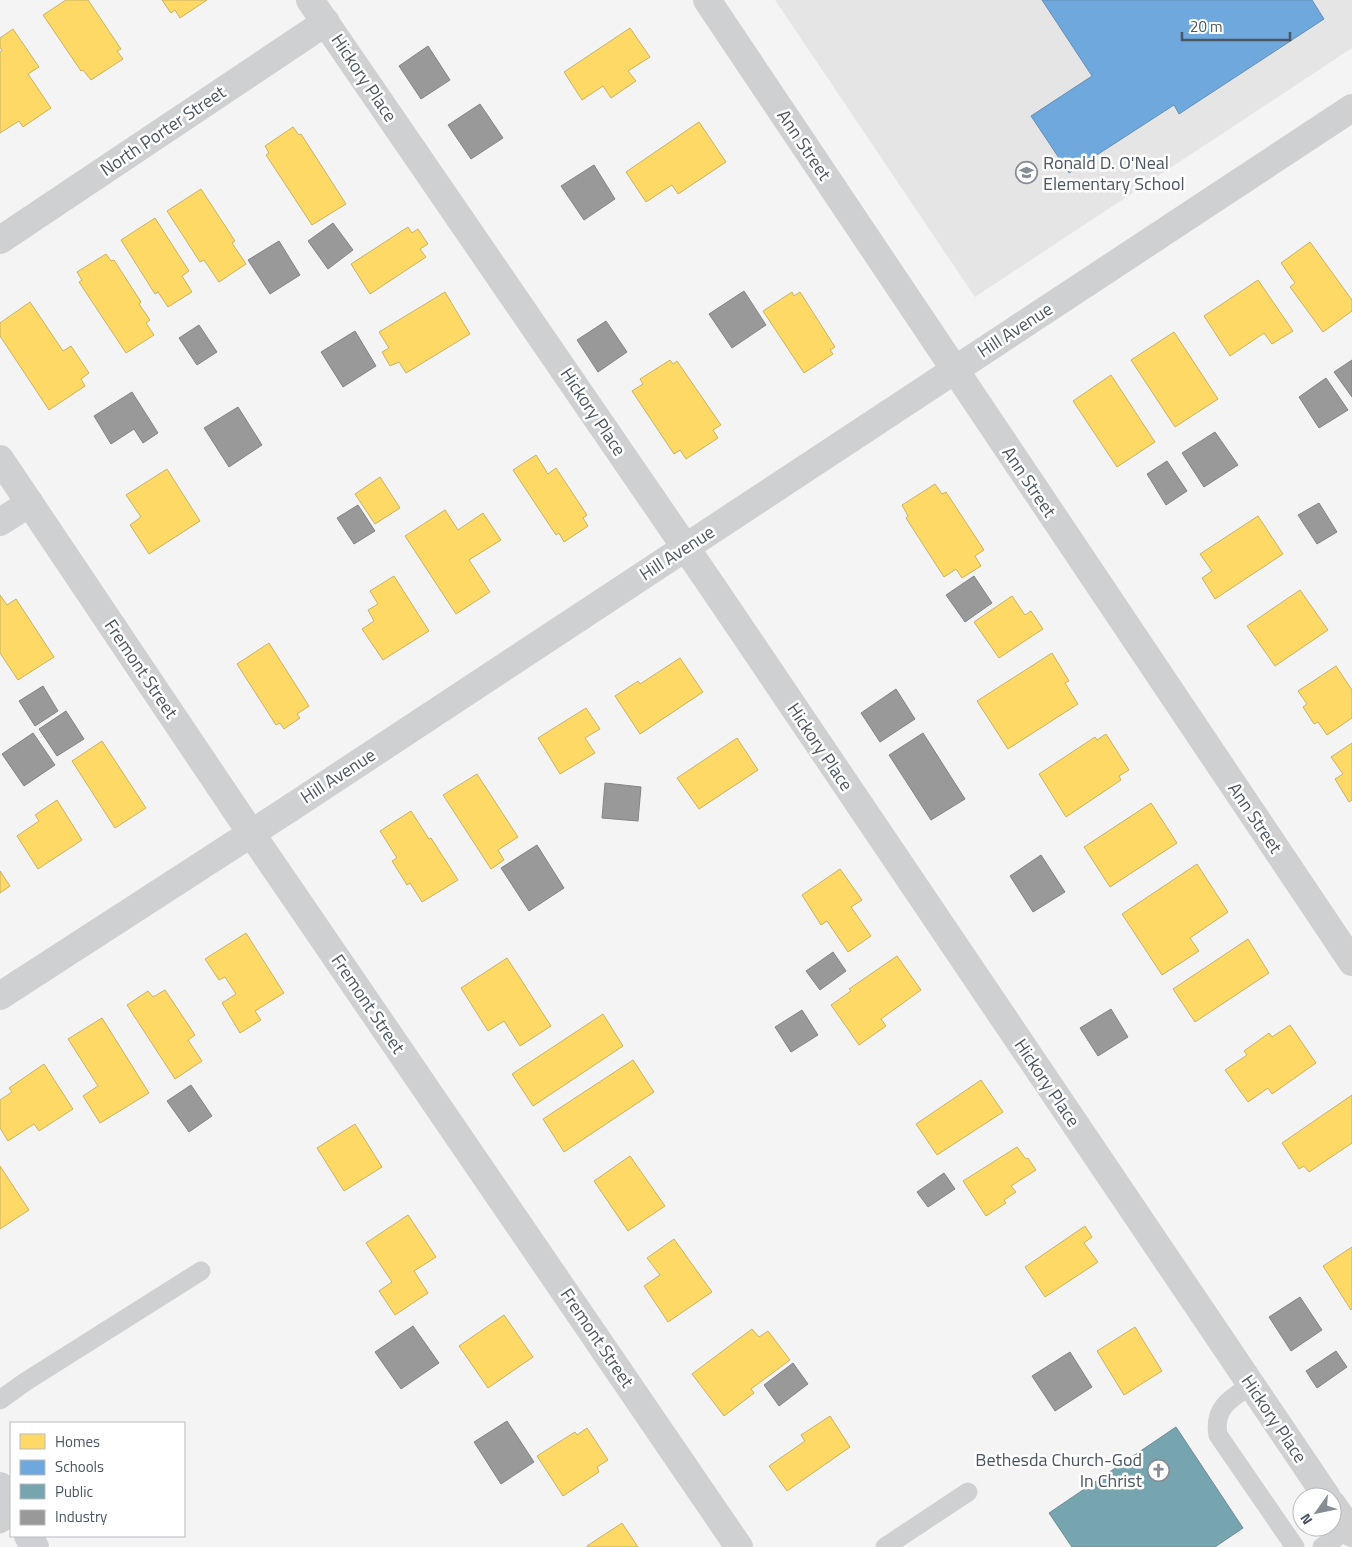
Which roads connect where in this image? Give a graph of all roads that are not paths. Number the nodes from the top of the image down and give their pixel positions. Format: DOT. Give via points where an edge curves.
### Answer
graph roads {
  1 [pos="310,0"];
  2 [pos="707,0"];
  3 [pos="326,22"];
  4 [pos="1352,108"];
  5 [pos="0,240"];
  6 [pos="954,370"];
  7 [pos="0,459"];
  8 [pos="30,503"];
  9 [pos="0,522"];
  10 [pos="685,547"];
  11 [pos="251,833"];
  12 [pos="1352,962"];
  13 [pos="0,996"];
  14 [pos="202,1271"];
  15 [pos="1251,1385"];
  16 [pos="0,1400"];
  17 [pos="0,1486"];
  18 [pos="1320,1487"];
  19 [pos="968,1492"];
  20 [pos="10,1503"];
  21 [pos="1342,1519"];
  22 [pos="1350,1531"];
  23 [pos="739,1547"];
  24 [pos="885,1547"];
  25 [pos="1295,1547"];
  26 [pos="1322,1547"];
  1 -- 3 [label="street, Hickory Place"];
  2 -- 6 [label="street, Ann Street"];
  3 -- 5 [label="street, North Porter Street"];
  3 -- 10 [label="street, Hickory Place"];
  4 -- 6 [label="street, Hill Avenue"];
  6 -- 10 [label="street, Hill Avenue"];
  6 -- 12 [label="street, Ann Street"];
  7 -- 8 [label="street, Fremont Street"];
  8 -- 9 [label="street"];
  8 -- 11 [label="street, Fremont Street"];
  10 -- 11 [label="street, Hill Avenue"];
  10 -- 15 [label="street, Hickory Place"];
  11 -- 13 [label="street, Hill Avenue"];
  11 -- 23 [label="street, Fremont Street"];
  14 -- 16 [label="lane"];
  15 -- 18 [label="street, Hickory Place"];
  15 -- 25 [label="lane" via="1222,1408 1216,1426 1218,1435"];
  17 -- 20 [label="main road"];
  19 -- 24 [label="lane"];
  21 -- 22 [label="street"];
  22 -- 26 [label="lane"];
}
